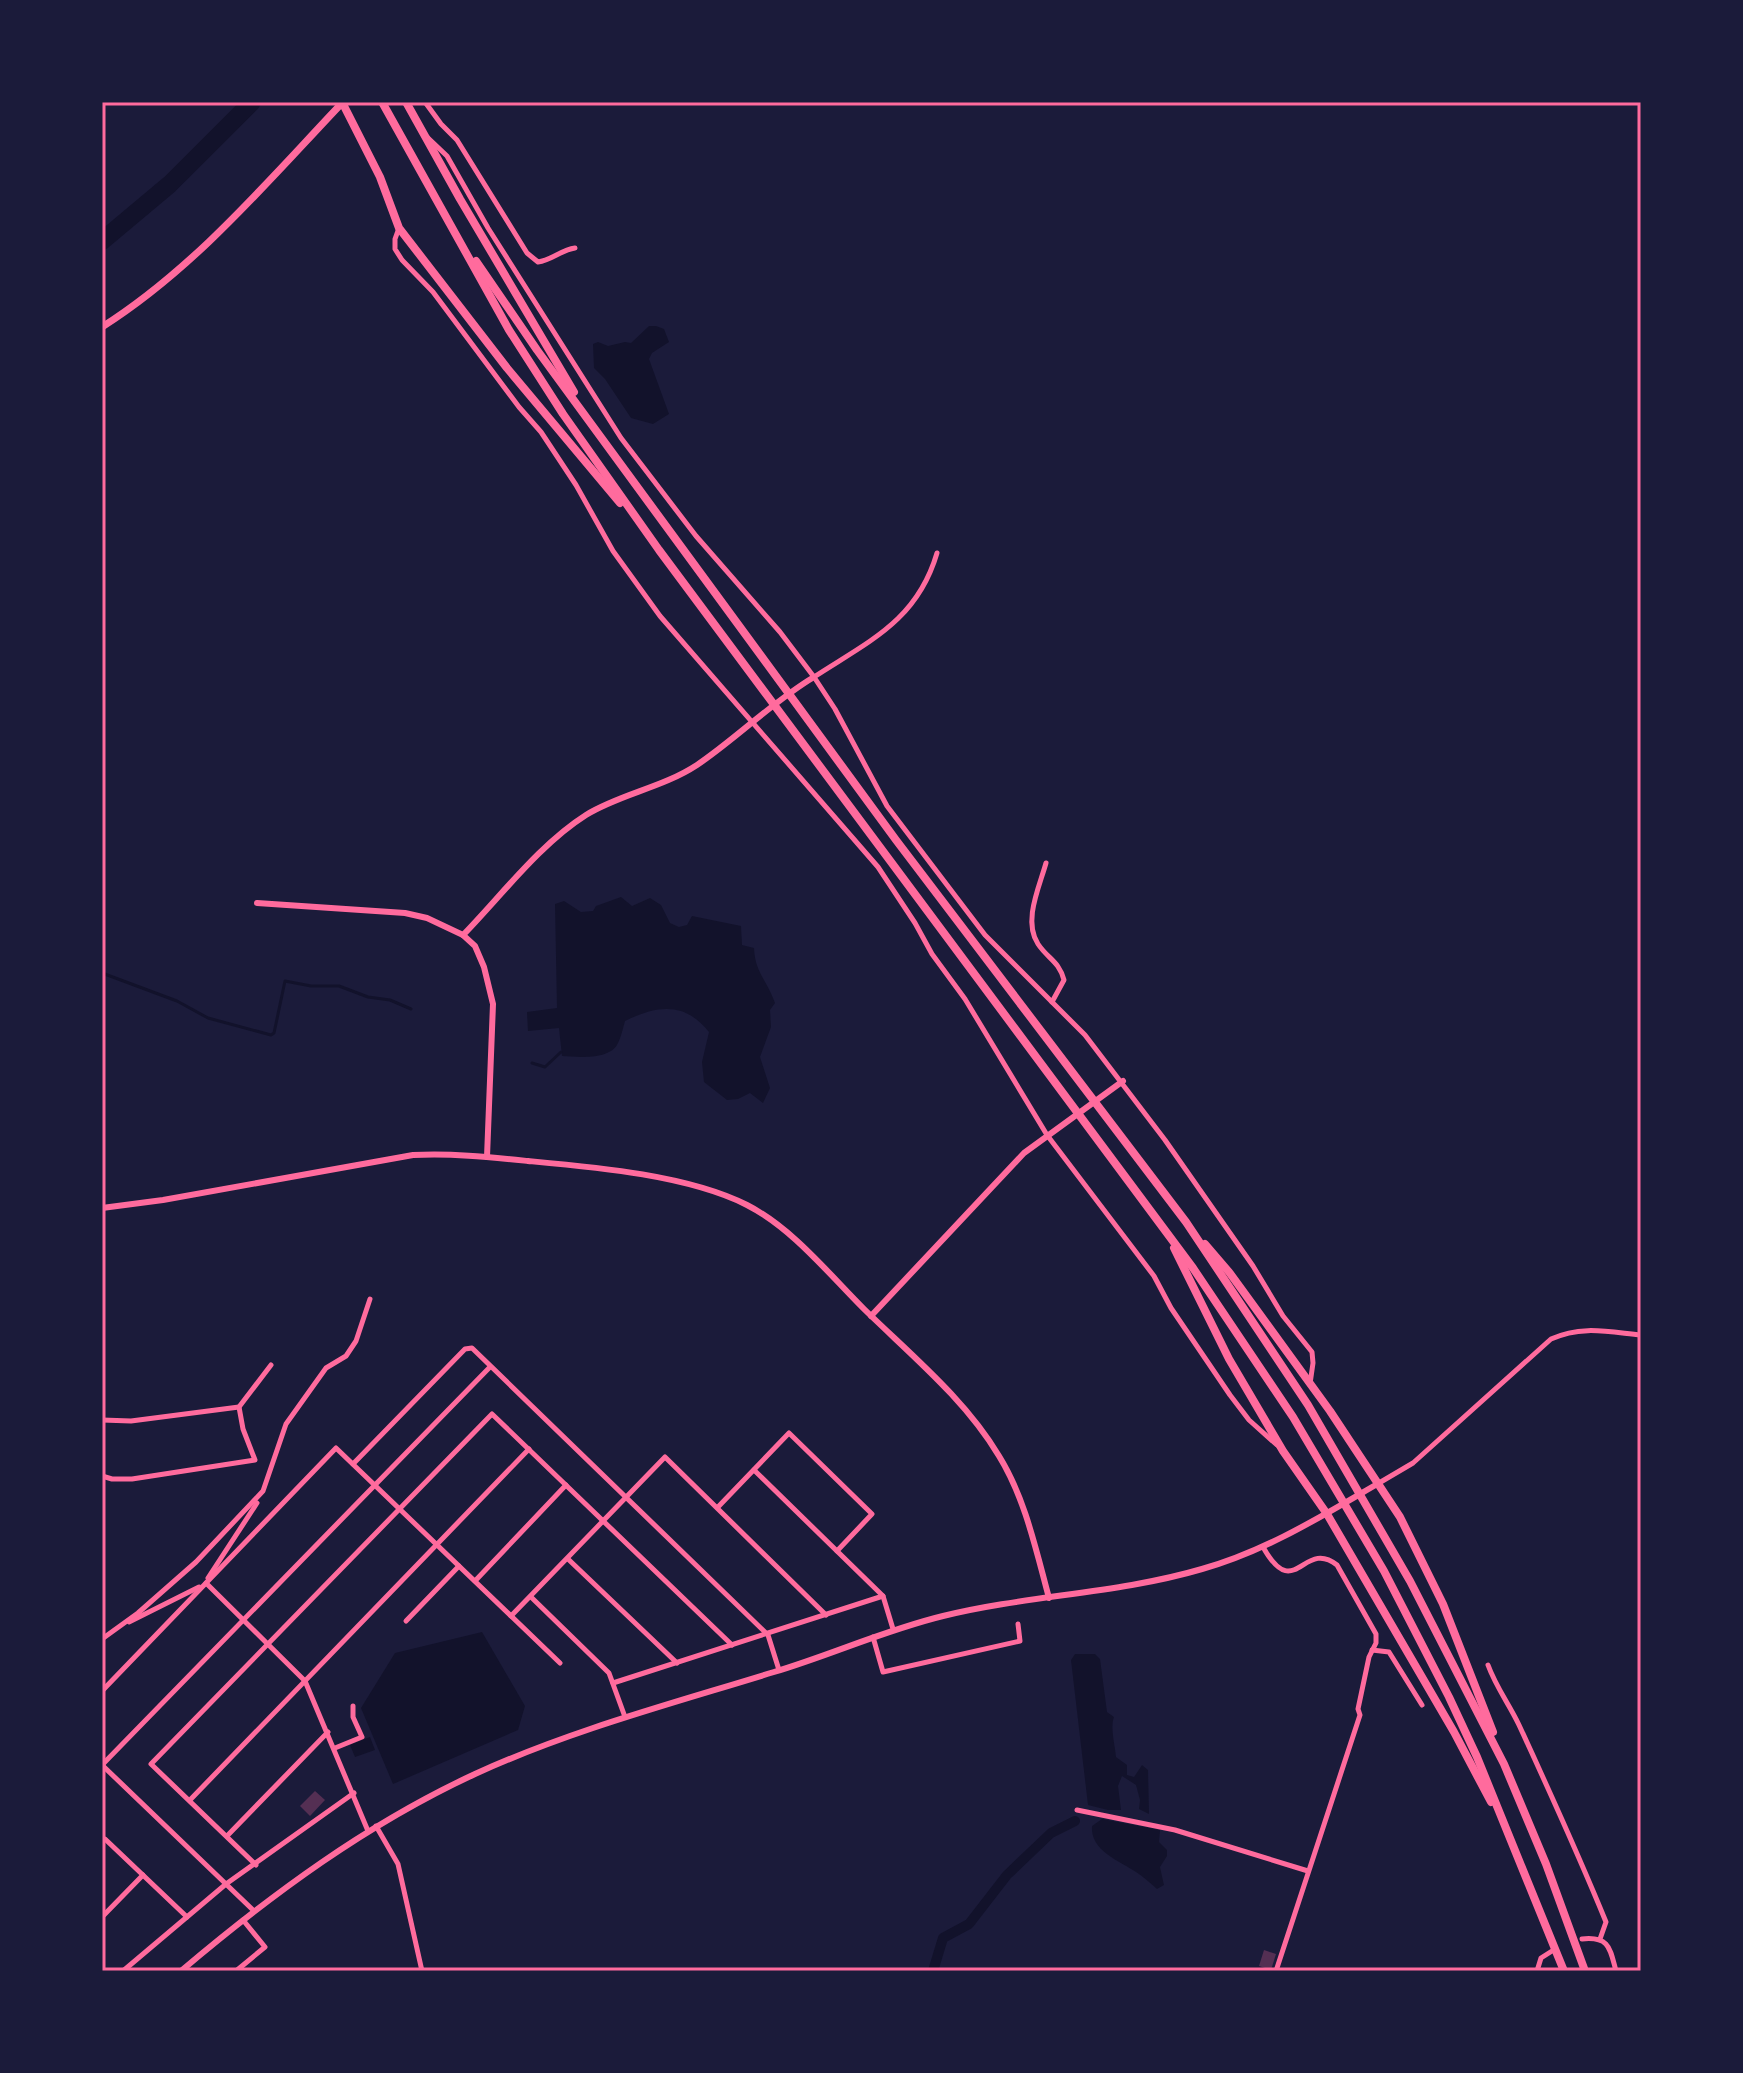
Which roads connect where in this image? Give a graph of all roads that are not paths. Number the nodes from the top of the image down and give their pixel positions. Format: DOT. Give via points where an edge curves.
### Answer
graph roads {
  1 [pos="343,102"];
  2 [pos="382,102"];
  3 [pos="406,102"];
  4 [pos="425,102"];
  5 [pos="423,133"];
  6 [pos="448,221"];
  7 [pos="399,228"];
  8 [pos="575,248"];
  9 [pos="102,327"];
  10 [pos="611,450"];
  11 [pos="659,550"];
  12 [pos="937,553"];
  13 [pos="812,678"];
  14 [pos="751,722"];
  15 [pos="1046,863"];
  16 [pos="257,903"];
  17 [pos="463,935"];
  18 [pos="1052,1002"];
  19 [pos="1121,1083"];
  20 [pos="1047,1135"];
  21 [pos="487,1157"];
  22 [pos="102,1208"];
  23 [pos="1186,1222"];
  24 [pos="1164,1229"];
  25 [pos="370,1299"];
  26 [pos="871,1316"];
  27 [pos="1641,1335"];
  28 [pos="271,1365"];
  29 [pos="490,1367"];
  30 [pos="1310,1385"];
  31 [pos="239,1407"];
  32 [pos="102,1420"];
  33 [pos="529,1449"];
  34 [pos="1283,1451"];
  35 [pos="353,1464"];
  36 [pos="754,1470"];
  37 [pos="102,1476"];
  38 [pos="1379,1483"];
  39 [pos="566,1485"];
  40 [pos="375,1486"];
  41 [pos="263,1491"];
  42 [pos="627,1496"];
  43 [pos="718,1507"];
  44 [pos="400,1509"];
  45 [pos="1327,1514"];
  46 [pos="604,1521"];
  47 [pos="436,1544"];
  48 [pos="1263,1547"];
  49 [pos="837,1551"];
  50 [pos="568,1559"];
  51 [pos="459,1566"];
  52 [pos="475,1581"];
  53 [pos="206,1583"];
  54 [pos="883,1596"];
  55 [pos="531,1597"];
  56 [pos="1049,1598"];
  57 [pos="826,1615"];
  58 [pos="511,1616"];
  59 [pos="243,1619"];
  60 [pos="406,1621"];
  61 [pos="1018,1624"];
  62 [pos="121,1626"];
  63 [pos="893,1629"];
  64 [pos="768,1635"];
  65 [pos="872,1636"];
  66 [pos="102,1639"];
  67 [pos="267,1643"];
  68 [pos="732,1645"];
  69 [pos="1372,1650"];
  70 [pos="560,1663"];
  71 [pos="677,1663"];
  72 [pos="1488,1665"];
  73 [pos="779,1670"];
  74 [pos="305,1681"];
  75 [pos="613,1683"];
  76 [pos="102,1691"];
  77 [pos="1422,1705"];
  78 [pos="353,1706"];
  79 [pos="625,1717"];
  80 [pos="328,1732"];
  81 [pos="335,1748"];
  82 [pos="102,1764"];
  83 [pos="1504,1764"];
  84 [pos="354,1793"];
  85 [pos="190,1800"];
  86 [pos="1077,1810"];
  87 [pos="376,1826"];
  88 [pos="368,1831"];
  89 [pos="227,1836"];
  90 [pos="103,1839"];
  91 [pos="1515,1849"];
  92 [pos="256,1865"];
  93 [pos="1308,1871"];
  94 [pos="143,1875"];
  95 [pos="226,1884"];
  96 [pos="253,1910"];
  97 [pos="102,1917"];
  98 [pos="187,1917"];
  99 [pos="242,1919"];
  100 [pos="1582,1939"];
  101 [pos="1600,1939"];
  102 [pos="1552,1951"];
  103 [pos="123,1971"];
  104 [pos="181,1971"];
  105 [pos="236,1971"];
  106 [pos="422,1971"];
  107 [pos="1276,1971"];
  108 [pos="1537,1971"];
  109 [pos="1564,1971"];
  110 [pos="1585,1971"];
  111 [pos="1616,1971"];
  1 -- 7 [label="highway"];
  1 -- 9 [label="main road" via="213,238"];
  2 -- 6 [label="highway"];
  3 -- 5 [label="highway"];
  4 -- 8 [label="street" via="457,140 527,253 538,262"];
  5 -- 10 [label="highway"];
  5 -- 13 [label="street" via="447,156 621,438"];
  6 -- 10 [label="highway"];
  6 -- 11 [label="highway" via="509,330"];
  7 -- 11 [label="highway"];
  7 -- 14 [label="street" via="395,249 402,260 541,432 613,551 660,616"];
  10 -- 23 [label="highway" via="896,840"];
  11 -- 24 [label="highway"];
  12 -- 13 [label="street" via="930,578 889,628"];
  13 -- 14 [label="street"];
  13 -- 18 [label="street" via="835,709 887,806 985,935"];
  14 -- 17 [label="street" via="672,779 606,804 573,824"];
  14 -- 20 [label="street" via="878,867"];
  15 -- 18 [label="street" via="1031,925 1037,943 1061,967 1064,980"];
  16 -- 17 [label="street" via="405,913"];
  17 -- 21 [label="street" via="475,946 493,1004"];
  18 -- 19 [label="street"];
  19 -- 20 [label="street"];
  19 -- 30 [label="street" via="1312,1352"];
  20 -- 26 [label="street" via="995,1181"];
  20 -- 34 [label="street" via="1154,1276 1249,1420"];
  21 -- 22 [label="street" via="413,1155"];
  21 -- 26 [label="street" via="587,1167 732,1198 784,1231"];
  23 -- 30 [label="highway"];
  23 -- 83 [label="highway" via="1365,1500"];
  24 -- 34 [label="highway" via="1229,1359"];
  24 -- 91 [label="highway" via="1293,1417 1355,1520 1449,1697"];
  25 -- 41 [label="street" via="346,1356 326,1368 286,1424"];
  26 -- 56 [label="street" via="969,1414 999,1456 1017,1490"];
  27 -- 38 [label="street" via="1588,1329 1551,1339 1413,1463"];
  28 -- 31 [label="street"];
  29 -- 35 [label="street" via="472,1348 465,1349"];
  29 -- 40 [label="street"];
  29 -- 42 [label="street"];
  30 -- 38 [label="highway"];
  31 -- 32 [label="street"];
  31 -- 37 [label="street" via="255,1460 132,1479"];
  33 -- 39 [label="street"];
  33 -- 44 [label="street" via="492,1414"];
  33 -- 47 [label="street"];
  34 -- 45 [label="highway"];
  35 -- 40 [label="street"];
  35 -- 53 [label="street" via="336,1448"];
  36 -- 43 [label="street"];
  36 -- 49 [label="street"];
  36 -- 49 [label="street" via="789,1433 872,1514"];
  38 -- 45 [label="street"];
  38 -- 83 [label="highway" via="1443,1604"];
  39 -- 46 [label="street"];
  39 -- 52 [label="street"];
  40 -- 44 [label="street"];
  40 -- 59 [label="street"];
  41 -- 53 [label="street"];
  41 -- 62 [label="street" via="196,1562"];
  42 -- 43 [label="street" via="665,1457"];
  42 -- 46 [label="street"];
  42 -- 64 [label="street"];
  43 -- 57 [label="street"];
  44 -- 47 [label="street"];
  44 -- 67 [label="street"];
  45 -- 48 [label="street"];
  45 -- 91 [label="highway" via="1454,1732"];
  46 -- 50 [label="street"];
  46 -- 68 [label="street"];
  47 -- 51 [label="street"];
  47 -- 74 [label="street"];
  48 -- 56 [label="street" via="1198,1570"];
  48 -- 69 [label="street" via="1284,1571 1296,1571 1316,1558 1337,1565 1376,1634"];
  49 -- 54 [label="street"];
  50 -- 55 [label="street"];
  50 -- 71 [label="street"];
  51 -- 52 [label="street"];
  51 -- 60 [label="street"];
  52 -- 58 [label="street"];
  53 -- 59 [label="street"];
  53 -- 62 [label="street"];
  53 -- 76 [label="street"];
  54 -- 57 [label="street"];
  54 -- 63 [label="street"];
  55 -- 58 [label="street"];
  55 -- 75 [label="street" via="609,1673"];
  56 -- 63 [label="street" via="976,1608"];
  57 -- 64 [label="street"];
  58 -- 70 [label="street"];
  59 -- 67 [label="street"];
  59 -- 82 [label="street"];
  61 -- 65 [label="street" via="1020,1641 883,1672"];
  62 -- 66 [label="street"];
  63 -- 65 [label="street"];
  64 -- 68 [label="street"];
  64 -- 73 [label="street"];
  65 -- 73 [label="street"];
  67 -- 74 [label="street"];
  67 -- 85 [label="street" via="151,1764"];
  68 -- 71 [label="street"];
  69 -- 77 [label="street" via="1389,1652"];
  69 -- 93 [label="street" via="1360,1715"];
  71 -- 75 [label="street"];
  72 -- 101 [label="street" via="1606,1922"];
  73 -- 79 [label="street"];
  74 -- 80 [label="street"];
  74 -- 85 [label="street"];
  75 -- 79 [label="street"];
  78 -- 81 [label="street" via="362,1737"];
  79 -- 87 [label="street" via="498,1764"];
  80 -- 81 [label="street"];
  80 -- 89 [label="street"];
  81 -- 84 [label="street"];
  82 -- 95 [label="street"];
  83 -- 110 [label="highway"];
  84 -- 88 [label="street"];
  84 -- 92 [label="street"];
  85 -- 89 [label="street"];
  86 -- 93 [label="street" via="1175,1830"];
  87 -- 88 [label="street"];
  87 -- 106 [label="street" via="398,1864"];
  88 -- 96 [label="street"];
  89 -- 92 [label="street"];
  90 -- 94 [label="street"];
  91 -- 109 [label="highway"];
  92 -- 95 [label="street"];
  93 -- 107 [label="street"];
  94 -- 97 [label="street"];
  94 -- 98 [label="street"];
  95 -- 96 [label="street"];
  95 -- 98 [label="street"];
  96 -- 99 [label="street"];
  98 -- 103 [label="street"];
  99 -- 104 [label="street"];
  99 -- 105 [label="street" via="265,1947"];
  100 -- 101 [label="street"];
  101 -- 111 [label="street" via="1611,1951"];
  102 -- 108 [label="street" via="1541,1958"];
}
